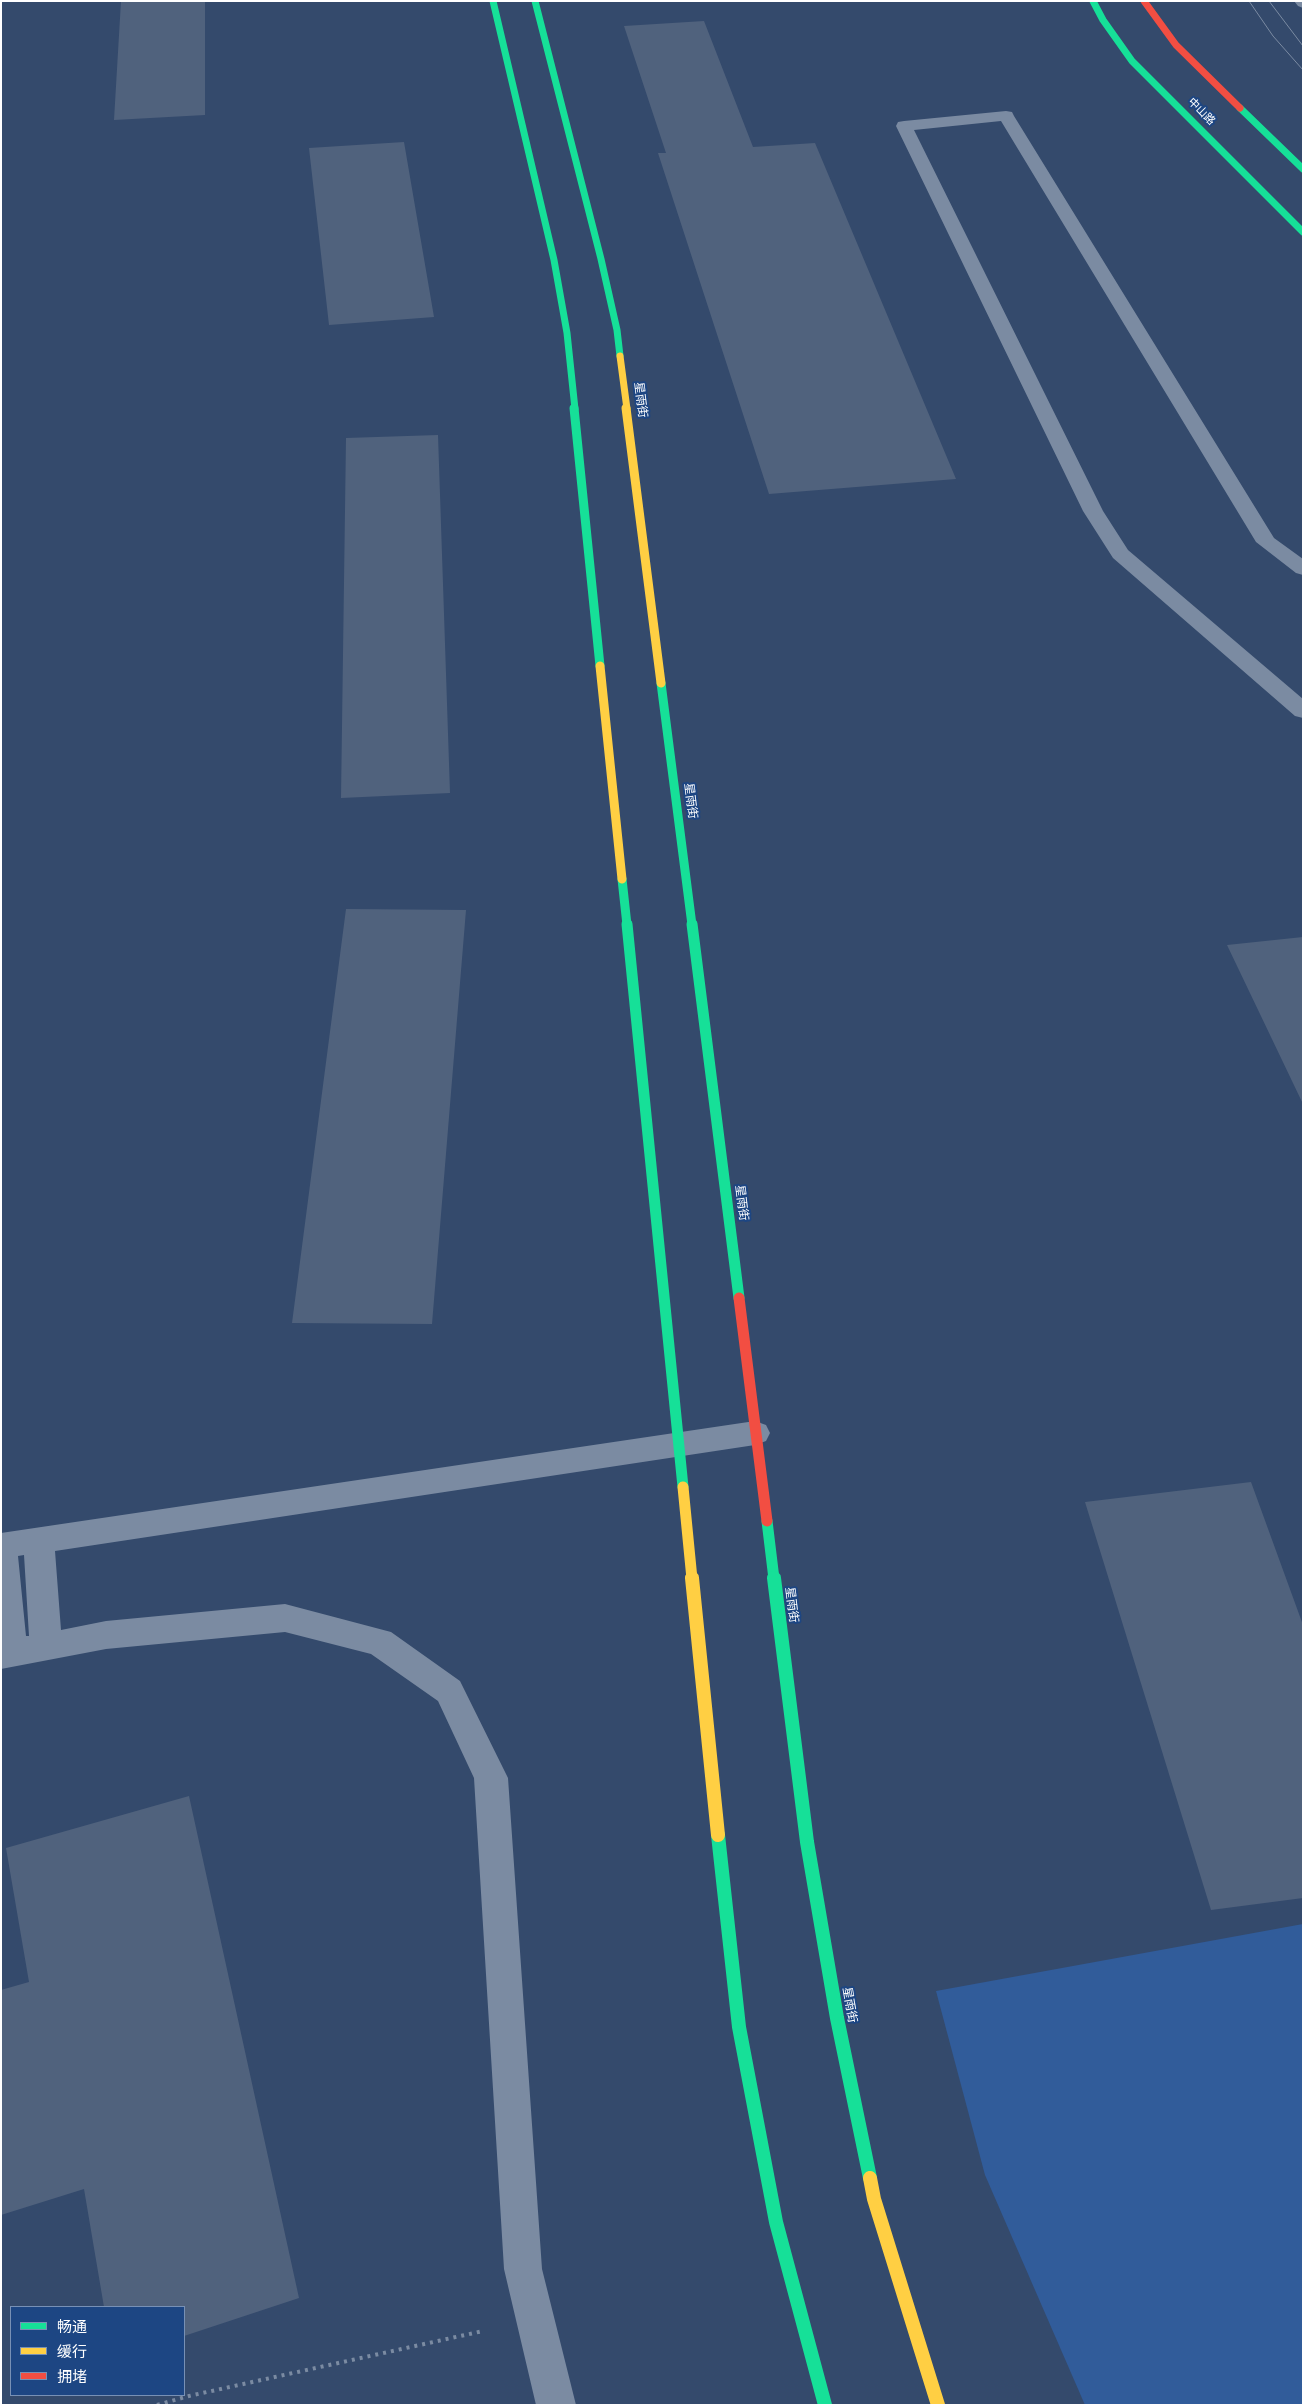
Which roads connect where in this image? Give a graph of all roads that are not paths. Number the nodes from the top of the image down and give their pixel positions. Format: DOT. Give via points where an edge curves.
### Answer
graph roads {
  1 [pos="493,1"];
  2 [pos="535,1"];
  3 [pos="1093,1"];
  4 [pos="1144,1"];
  5 [pos="1303,169"];
  6 [pos="1303,232"];
  7 [pos="1303,569"];
  8 [pos="1302,710"];
  9 [pos="755,1433"];
  10 [pos="679,1445"];
  11 [pos="39,1540"];
  12 [pos="2,1546"];
  13 [pos="46,1647"];
  14 [pos="7,1654"];
  15 [pos="556,2405"];
  16 [pos="825,2405"];
  17 [pos="938,2405"];
  1 -- 10 [label="main road" via="554,260 567,333"];
  2 -- 9 [label="main road, 星雨街" via="617,330"];
  3 -- 6 [label="main road, 中山路" via="1132,61"];
  4 -- 5 [label="main road" via="1186,56"];
  7 -- 8 [label="street" via="1266,542 1006,116 904,126 1092,511 1120,554"];
  9 -- 10 [label="street"];
  9 -- 17 [label="main road, 星雨街" via="807,1842 837,2018 874,2199"];
  10 -- 11 [label="street"];
  10 -- 16 [label="main road" via="739,2027 776,2222"];
  11 -- 12 [label="street"];
  11 -- 13 [label="street"];
  12 -- 14 [label="street"];
  13 -- 14 [label="street"];
  13 -- 15 [label="street" via="106,1635 285,1618 380,1642 449,1690 491,1778 523,2269"];
}
